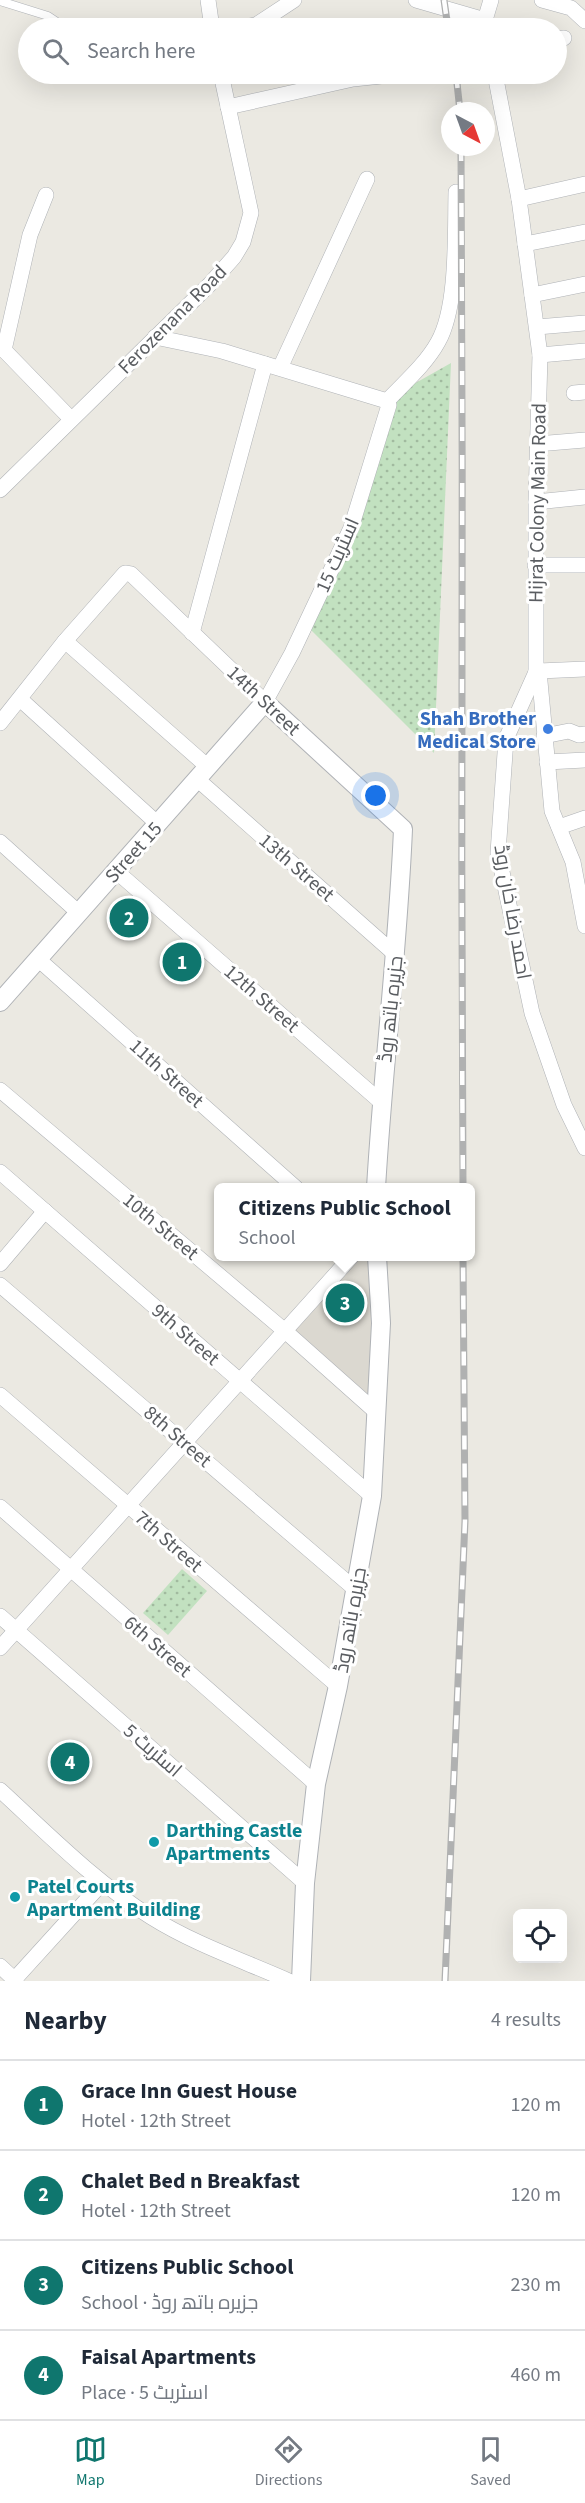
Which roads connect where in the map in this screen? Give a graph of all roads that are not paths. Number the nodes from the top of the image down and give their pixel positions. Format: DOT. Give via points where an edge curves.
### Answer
graph roads {
  1 [pos="208,0"];
  2 [pos="294,0"];
  3 [pos="416,0"];
  4 [pos="491,0"];
  5 [pos="542,0"];
  6 [pos="0,1"];
  7 [pos="51,18"];
  8 [pos="211,18"];
  9 [pos="267,18"];
  10 [pos="468,18"];
  11 [pos="487,18"];
  12 [pos="585,21"];
  13 [pos="223,84"];
  14 [pos="331,84"];
  15 [pos="497,84"];
  16 [pos="228,107"];
  17 [pos="367,179"];
  18 [pos="585,184"];
  19 [pos="456,192"];
  20 [pos="46,195"];
  21 [pos="519,199"];
  22 [pos="585,232"];
  23 [pos="525,244"];
  24 [pos="585,284"];
  25 [pos="532,295"];
  26 [pos="585,323"];
  27 [pos="537,327"];
  28 [pos="155,337"];
  29 [pos="585,351"];
  30 [pos="540,355"];
  31 [pos="272,366"];
  32 [pos="387,401"];
  33 [pos="71,420"];
  34 [pos="585,440"];
  35 [pos="537,444"];
  36 [pos="0,490"];
  37 [pos="585,497"];
  38 [pos="536,502"];
  39 [pos="535,565"];
  40 [pos="585,565"];
  41 [pos="192,633"];
  42 [pos="65,641"];
  43 [pos="585,669"];
  44 [pos="537,671"];
  45 [pos="20,699"];
  46 [pos="265,702"];
  47 [pos="0,723"];
  48 [pos="585,734"];
  49 [pos="544,736"];
  50 [pos="585,760"];
  51 [pos="547,762"];
  52 [pos="203,773"];
  53 [pos="585,818"];
  54 [pos="158,824"];
  55 [pos="559,827"];
  56 [pos="403,829"];
  57 [pos="0,842"];
  58 [pos="116,871"];
  59 [pos="79,913"];
  60 [pos="585,926"];
  61 [pos="396,955"];
  62 [pos="38,959"];
  63 [pos="0,1002"];
  64 [pos="0,1090"];
  65 [pos="381,1102"];
  66 [pos="585,1148"];
  67 [pos="0,1172"];
  68 [pos="290,1183"];
  69 [pos="376,1183"];
  70 [pos="45,1211"];
  71 [pos="348,1261"];
  72 [pos="377,1261"];
  73 [pos="0,1264"];
  74 [pos="0,1285"];
  75 [pos="285,1331"];
  76 [pos="240,1381"];
  77 [pos="0,1395"];
  78 [pos="375,1411"];
  79 [pos="185,1442"];
  80 [pos="372,1496"];
  81 [pos="128,1506"];
  82 [pos="0,1507"];
  83 [pos="71,1569"];
  84 [pos="355,1589"];
  85 [pos="0,1616"];
  86 [pos="16,1630"];
  87 [pos="0,1648"];
  88 [pos="338,1686"];
  89 [pos="316,1784"];
  90 [pos="0,1790"];
  91 [pos="102,1883"];
  92 [pos="305,1883"];
  93 [pos="0,1966"];
  94 [pos="15,1980"];
  95 [pos="290,1981"];
  96 [pos="301,1981"];
  1 -- 8 [label="street"];
  2 -- 9 [label="street"];
  3 -- 10 [label="street"];
  4 -- 11 [label="street"];
  5 -- 12 [label="street" via="571,8"];
  6 -- 7 [label="lane"];
  13 -- 16 [label="street, Ferozenana Road"];
  14 -- 16 [label="street"];
  15 -- 21 [label="street, Hijrat Colony Main Road"];
  16 -- 28 [label="street, Ferozenana Road" via="251,213 249,225 234,257"];
  17 -- 31 [label="street"];
  18 -- 21 [label="street"];
  19 -- 32 [label="street" via="454,261 444,330 432,352"];
  20 -- 33 [label="street" via="30,236 4,350"];
  21 -- 23 [label="street, Hijrat Colony Main Road"];
  22 -- 23 [label="street"];
  23 -- 25 [label="street, Hijrat Colony Main Road"];
  24 -- 25 [label="street"];
  25 -- 27 [label="street, Hijrat Colony Main Road"];
  26 -- 27 [label="street"];
  27 -- 30 [label="street, Hijrat Colony Main Road"];
  28 -- 31 [label="street"];
  28 -- 33 [label="street, Ferozenana Road"];
  29 -- 30 [label="street"];
  30 -- 35 [label="street, Hijrat Colony Main Road"];
  31 -- 32 [label="street"];
  31 -- 41 [label="street"];
  32 -- 46 [label="street, اسٹریٹ 15" via="389,405 351,528"];
  33 -- 36 [label="street, Ferozenana Road"];
  34 -- 35 [label="street"];
  35 -- 38 [label="street, Hijrat Colony Main Road"];
  37 -- 38 [label="street"];
  38 -- 39 [label="street, Hijrat Colony Main Road"];
  39 -- 40 [label="street"];
  39 -- 44 [label="street, Hijrat Colony Main Road"];
  41 -- 42 [label="street, 14th Street" via="131,574 125,573"];
  41 -- 46 [label="street, 14th Street"];
  42 -- 45 [label="street"];
  42 -- 52 [label="street, 13th Street"];
  43 -- 44 [label="street"];
  44 -- 49 [label="street, Hijrat Colony Main Road"];
  44 -- 66 [label="street, احمد رضا خان روڈ" via="506,739 498,853 532,1013 564,1105"];
  45 -- 47 [label="street"];
  45 -- 54 [label="street"];
  46 -- 52 [label="street, Street 15"];
  46 -- 56 [label="street, 14th Street"];
  48 -- 49 [label="street" via="568,731"];
  49 -- 51 [label="street, Hijrat Colony Main Road"];
  50 -- 51 [label="street"];
  51 -- 55 [label="street, Hijrat Colony Main Road" via="552,811"];
  52 -- 54 [label="street, Street 15"];
  52 -- 61 [label="street, 13th Street"];
  53 -- 55 [label="street"];
  54 -- 58 [label="street, Street 15"];
  55 -- 60 [label="street, Hijrat Colony Main Road" via="573,862"];
  56 -- 61 [label="street, جزیرہ باتھ روڈ"];
  57 -- 59 [label="street"];
  58 -- 59 [label="street, Street 15"];
  58 -- 65 [label="street, 12th Street"];
  59 -- 62 [label="street, Street 15"];
  61 -- 65 [label="street, جزیرہ باتھ روڈ"];
  62 -- 63 [label="street, Street 15"];
  62 -- 68 [label="street, 11th Street"];
  64 -- 75 [label="street, 10th Street"];
  65 -- 69 [label="street, جزیرہ باتھ روڈ"];
  67 -- 70 [label="street, 9th Street"];
  70 -- 73 [label="street"];
  70 -- 76 [label="street, 9th Street"];
  71 -- 75 [label="street"];
  72 -- 78 [label="street, جزیرہ باتھ روڈ" via="381,1323"];
  74 -- 79 [label="street, 8th Street"];
  75 -- 76 [label="street"];
  75 -- 78 [label="street, 10th Street"];
  76 -- 79 [label="street"];
  76 -- 80 [label="street, 9th Street"];
  77 -- 81 [label="street, 7th Street"];
  78 -- 80 [label="street, جزیرہ باتھ روڈ"];
  79 -- 81 [label="street"];
  79 -- 84 [label="street, 8th Street"];
  80 -- 84 [label="street, جزیرہ باتھ روڈ"];
  81 -- 83 [label="street"];
  81 -- 88 [label="street, 7th Street"];
  82 -- 83 [label="street, 6th Street"];
  83 -- 86 [label="street"];
  83 -- 89 [label="street, 6th Street"];
  84 -- 88 [label="street, جزیرہ باتھ روڈ"];
  85 -- 86 [label="street, اسٹریٹ 5"];
  86 -- 87 [label="street"];
  86 -- 92 [label="street, اسٹریٹ 5"];
  88 -- 89 [label="street, جزیرہ باتھ روڈ"];
  89 -- 92 [label="street, جزیرہ باتھ روڈ"];
  90 -- 91 [label="street"];
  91 -- 94 [label="street"];
  91 -- 95 [label="street" via="152,1918"];
  92 -- 96 [label="street, جزیرہ باتھ روڈ"];
  93 -- 94 [label="street"];
}
